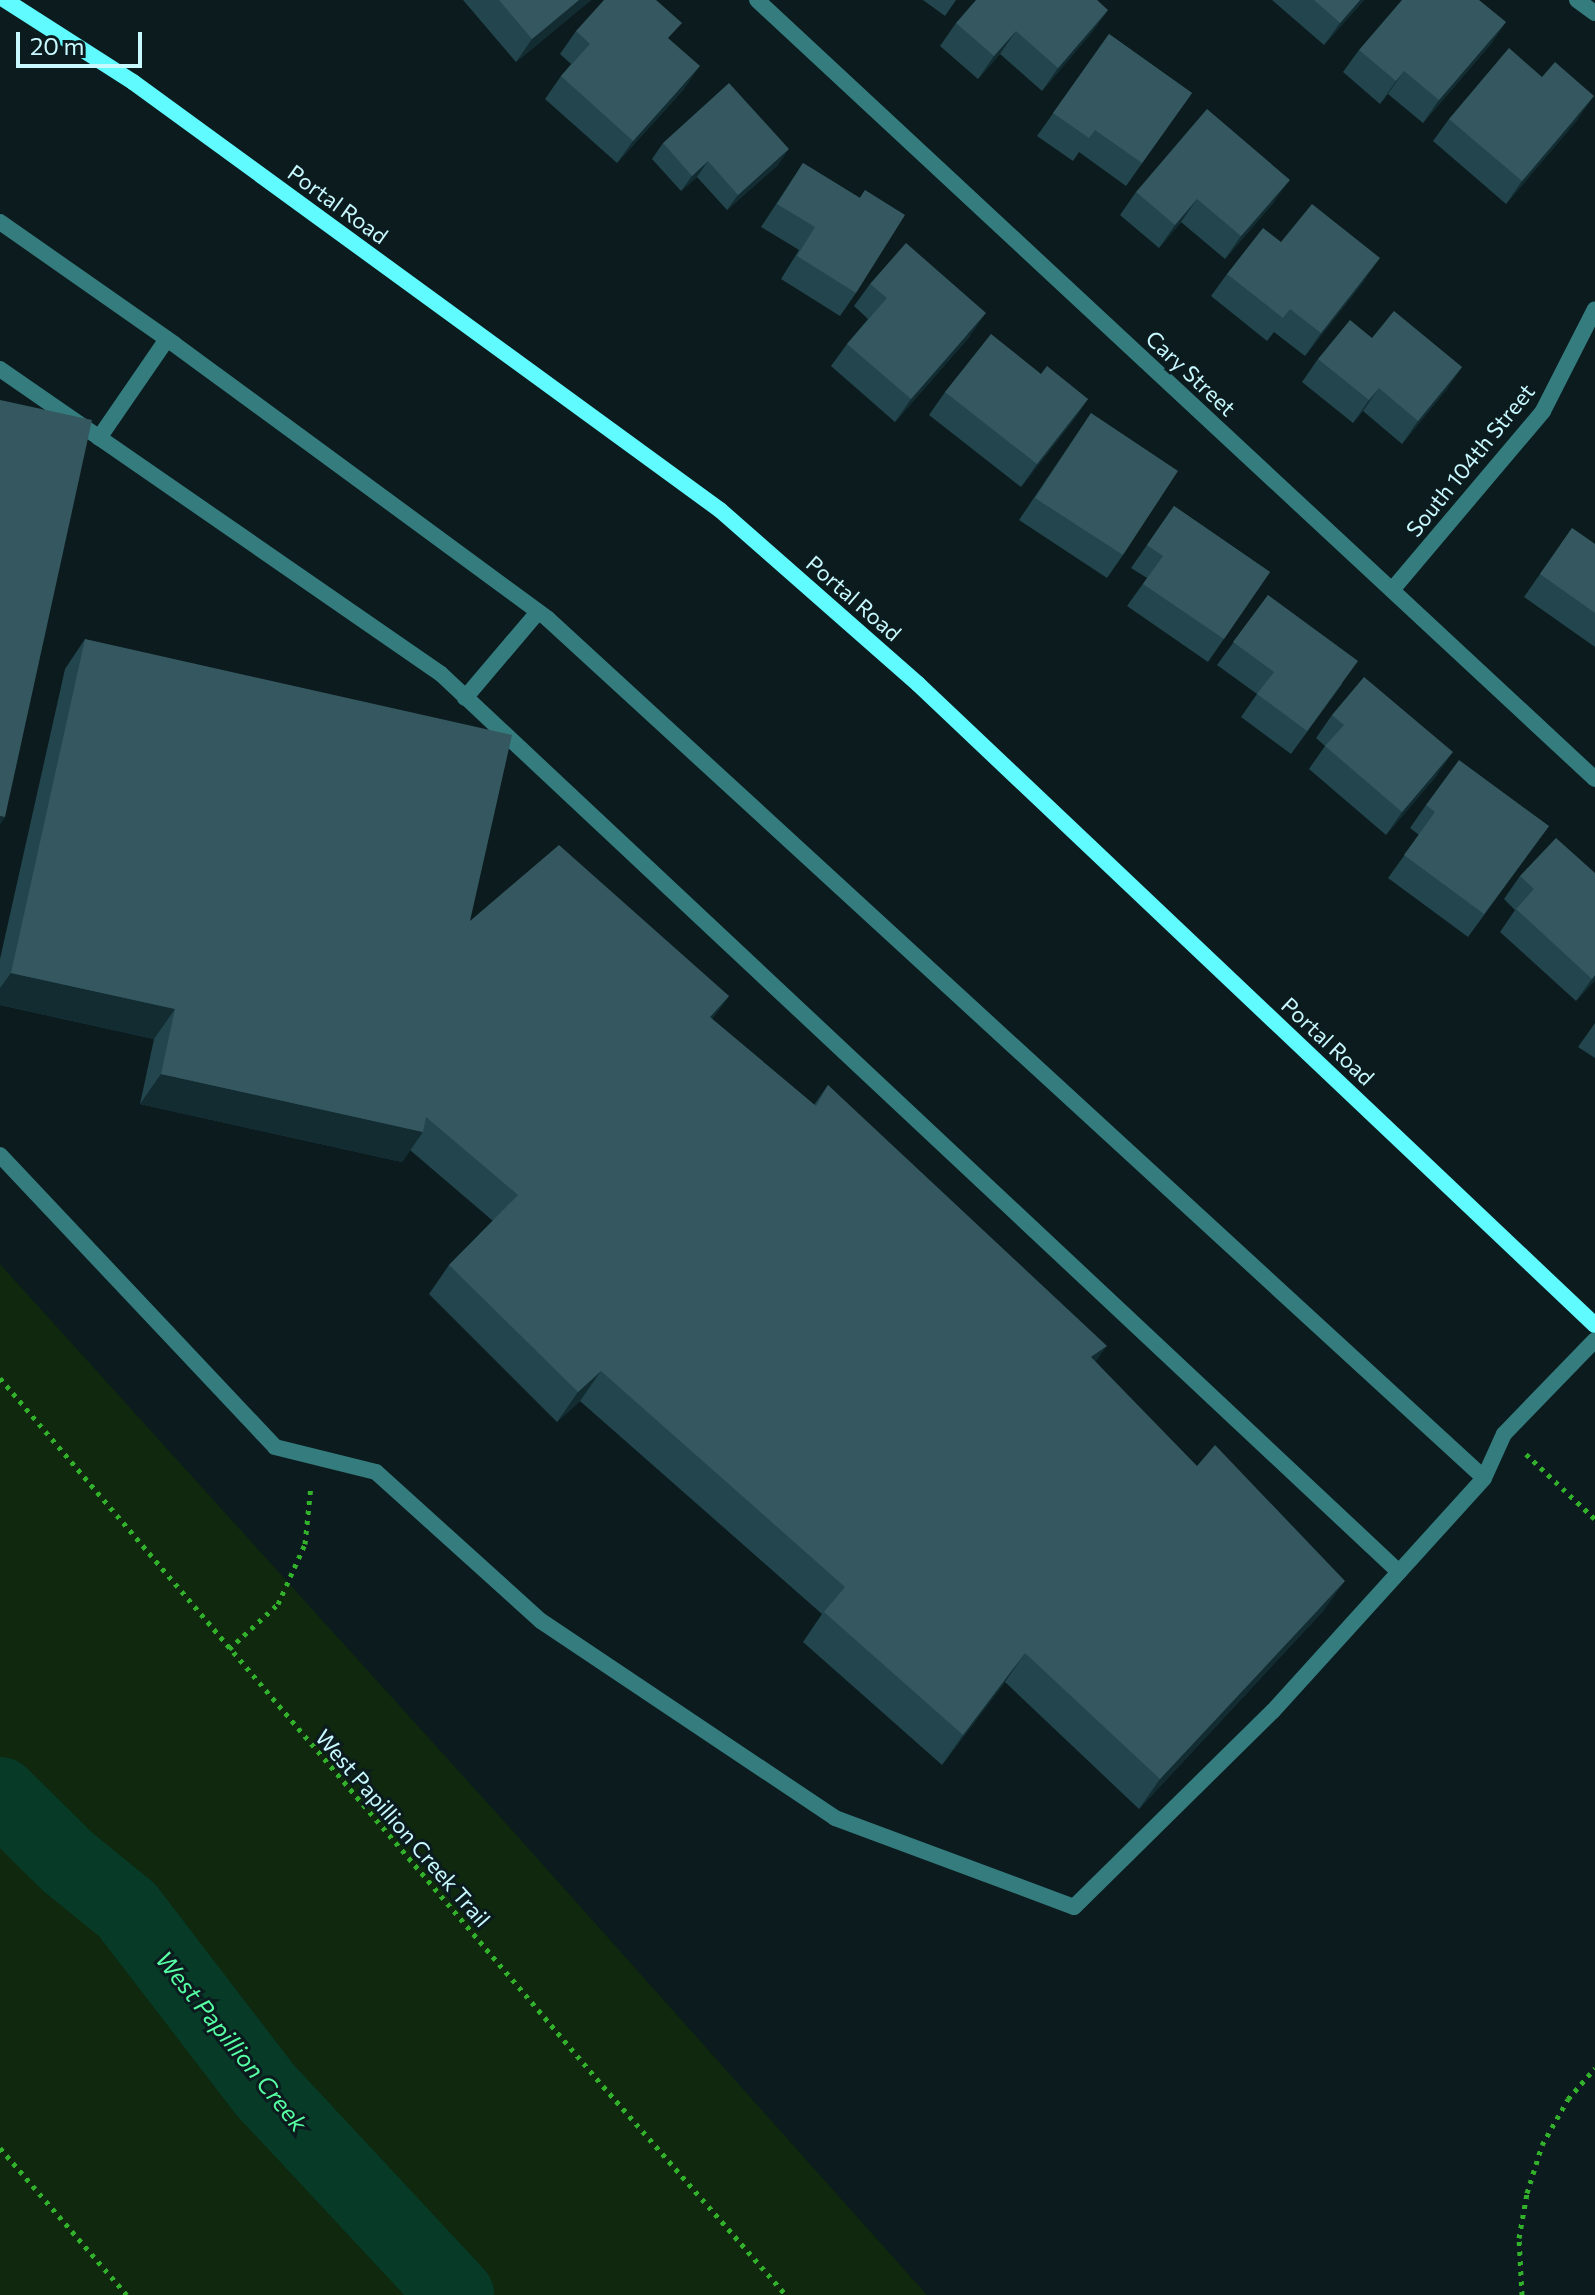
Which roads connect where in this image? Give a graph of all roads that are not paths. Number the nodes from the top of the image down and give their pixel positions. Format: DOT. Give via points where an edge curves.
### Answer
graph roads {
  1 [pos="5,0"];
  2 [pos="757,0"];
  3 [pos="1577,0"];
  4 [pos="1595,13"];
  5 [pos="0,222"];
  6 [pos="1595,309"];
  7 [pos="167,339"];
  8 [pos="0,369"];
  9 [pos="99,438"];
  10 [pos="1392,590"];
  11 [pos="538,612"];
  12 [pos="465,698"];
  13 [pos="1595,779"];
  14 [pos="0,1155"];
  15 [pos="1595,1325"];
  16 [pos="1595,1340"];
  17 [pos="1484,1478"];
  18 [pos="1399,1572"];
  1 -- 15 [label="main road, Portal Road" via="133,82 720,510 918,684"];
  2 -- 10 [label="street, Cary Street"];
  3 -- 4 [label="street"];
  5 -- 7 [label="street"];
  6 -- 10 [label="street, South 104th Street" via="1543,411"];
  7 -- 9 [label="street"];
  7 -- 11 [label="street"];
  8 -- 9 [label="street"];
  9 -- 12 [label="street" via="441,674"];
  10 -- 13 [label="street, Cary Street"];
  11 -- 12 [label="street"];
  11 -- 17 [label="street"];
  12 -- 18 [label="street"];
  14 -- 18 [label="street" via="275,1447 376,1472 541,1621 835,1818 1074,1907 1273,1711"];
  16 -- 17 [label="street" via="1504,1434"];
  17 -- 18 [label="street"];
}
